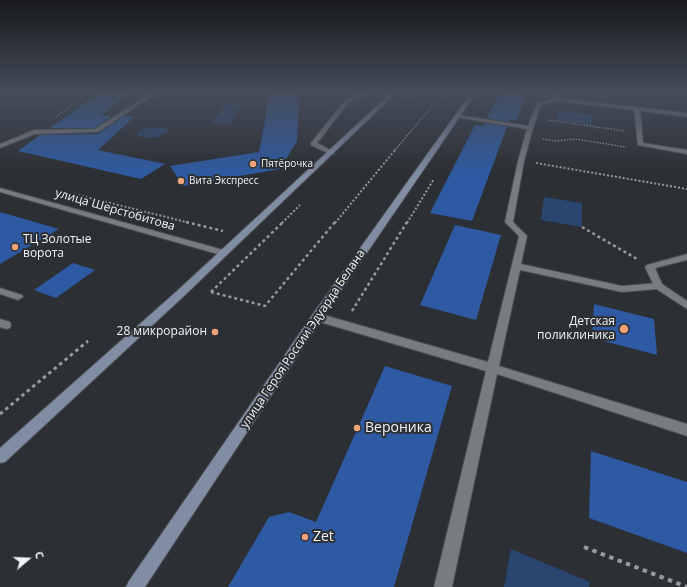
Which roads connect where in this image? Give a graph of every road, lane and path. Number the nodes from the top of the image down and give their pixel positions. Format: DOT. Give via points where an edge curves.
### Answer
graph roads {
  1 [pos="50,120"];
  2 [pos="112,120"];
  3 [pos="332,120"];
  4 [pos="366,120"];
  5 [pos="420,120"];
  6 [pos="456,120"];
  7 [pos="474,120"];
  8 [pos="533,120"];
  9 [pos="551,120"];
  10 [pos="638,120"];
  11 [pos="34,132"];
  12 [pos="529,132"];
  13 [pos="639,133"];
  14 [pos="0,146"];
  15 [pos="628,147"];
  16 [pos="687,152"];
  17 [pos="332,153"];
  18 [pos="521,161"];
  19 [pos="435,179"];
  20 [pos="687,189"];
  21 [pos="0,190"];
  22 [pos="68,192"];
  23 [pos="582,227"];
  24 [pos="242,236"];
  25 [pos="224,253"];
  26 [pos="687,257"];
  27 [pos="516,266"];
  28 [pos="650,267"];
  29 [pos="658,286"];
  30 [pos="0,291"];
  31 [pos="212,292"];
  32 [pos="18,298"];
  33 [pos="687,306"];
  34 [pos="316,317"];
  35 [pos="344,325"];
  36 [pos="88,341"];
  37 [pos="492,368"];
  38 [pos="0,414"];
  39 [pos="687,430"];
  40 [pos="0,457"];
  41 [pos="584,547"];
  42 [pos="135,587"];
  43 [pos="443,587"];
  44 [pos="687,587"];
  1 -- 11 [label="path"];
  2 -- 11 [label="street" via="96,131"];
  3 -- 17 [label="street" via="313,144"];
  4 -- 17 [label="street"];
  5 -- 31 [label="path" via="265,306"];
  6 -- 34 [label="street, улица Героя России Эдуарда Белана"];
  7 -- 12 [label="street"];
  8 -- 12 [label="street"];
  9 -- 13 [label="path"];
  10 -- 13 [label="street"];
  11 -- 14 [label="street"];
  12 -- 15 [label="path" via="556,141 576,139"];
  12 -- 18 [label="street"];
  13 -- 16 [label="street" via="640,144"];
  17 -- 24 [label="street"];
  18 -- 20 [label="path"];
  18 -- 27 [label="street" via="509,222 523,236"];
  19 -- 35 [label="path"];
  21 -- 25 [label="street, улица Шерстобитова"];
  22 -- 24 [label="path"];
  23 -- 28 [label="path"];
  24 -- 25 [label="street"];
  25 -- 40 [label="street"];
  26 -- 28 [label="street"];
  27 -- 29 [label="street" via="622,289"];
  27 -- 37 [label="street"];
  28 -- 29 [label="street"];
  29 -- 33 [label="street"];
  30 -- 32 [label="street"];
  34 -- 35 [label="street"];
  34 -- 42 [label="street, улица Героя России Эдуарда Белана"];
  35 -- 37 [label="street"];
  36 -- 38 [label="path"];
  37 -- 39 [label="street"];
  37 -- 43 [label="street"];
  41 -- 44 [label="path"];
}
